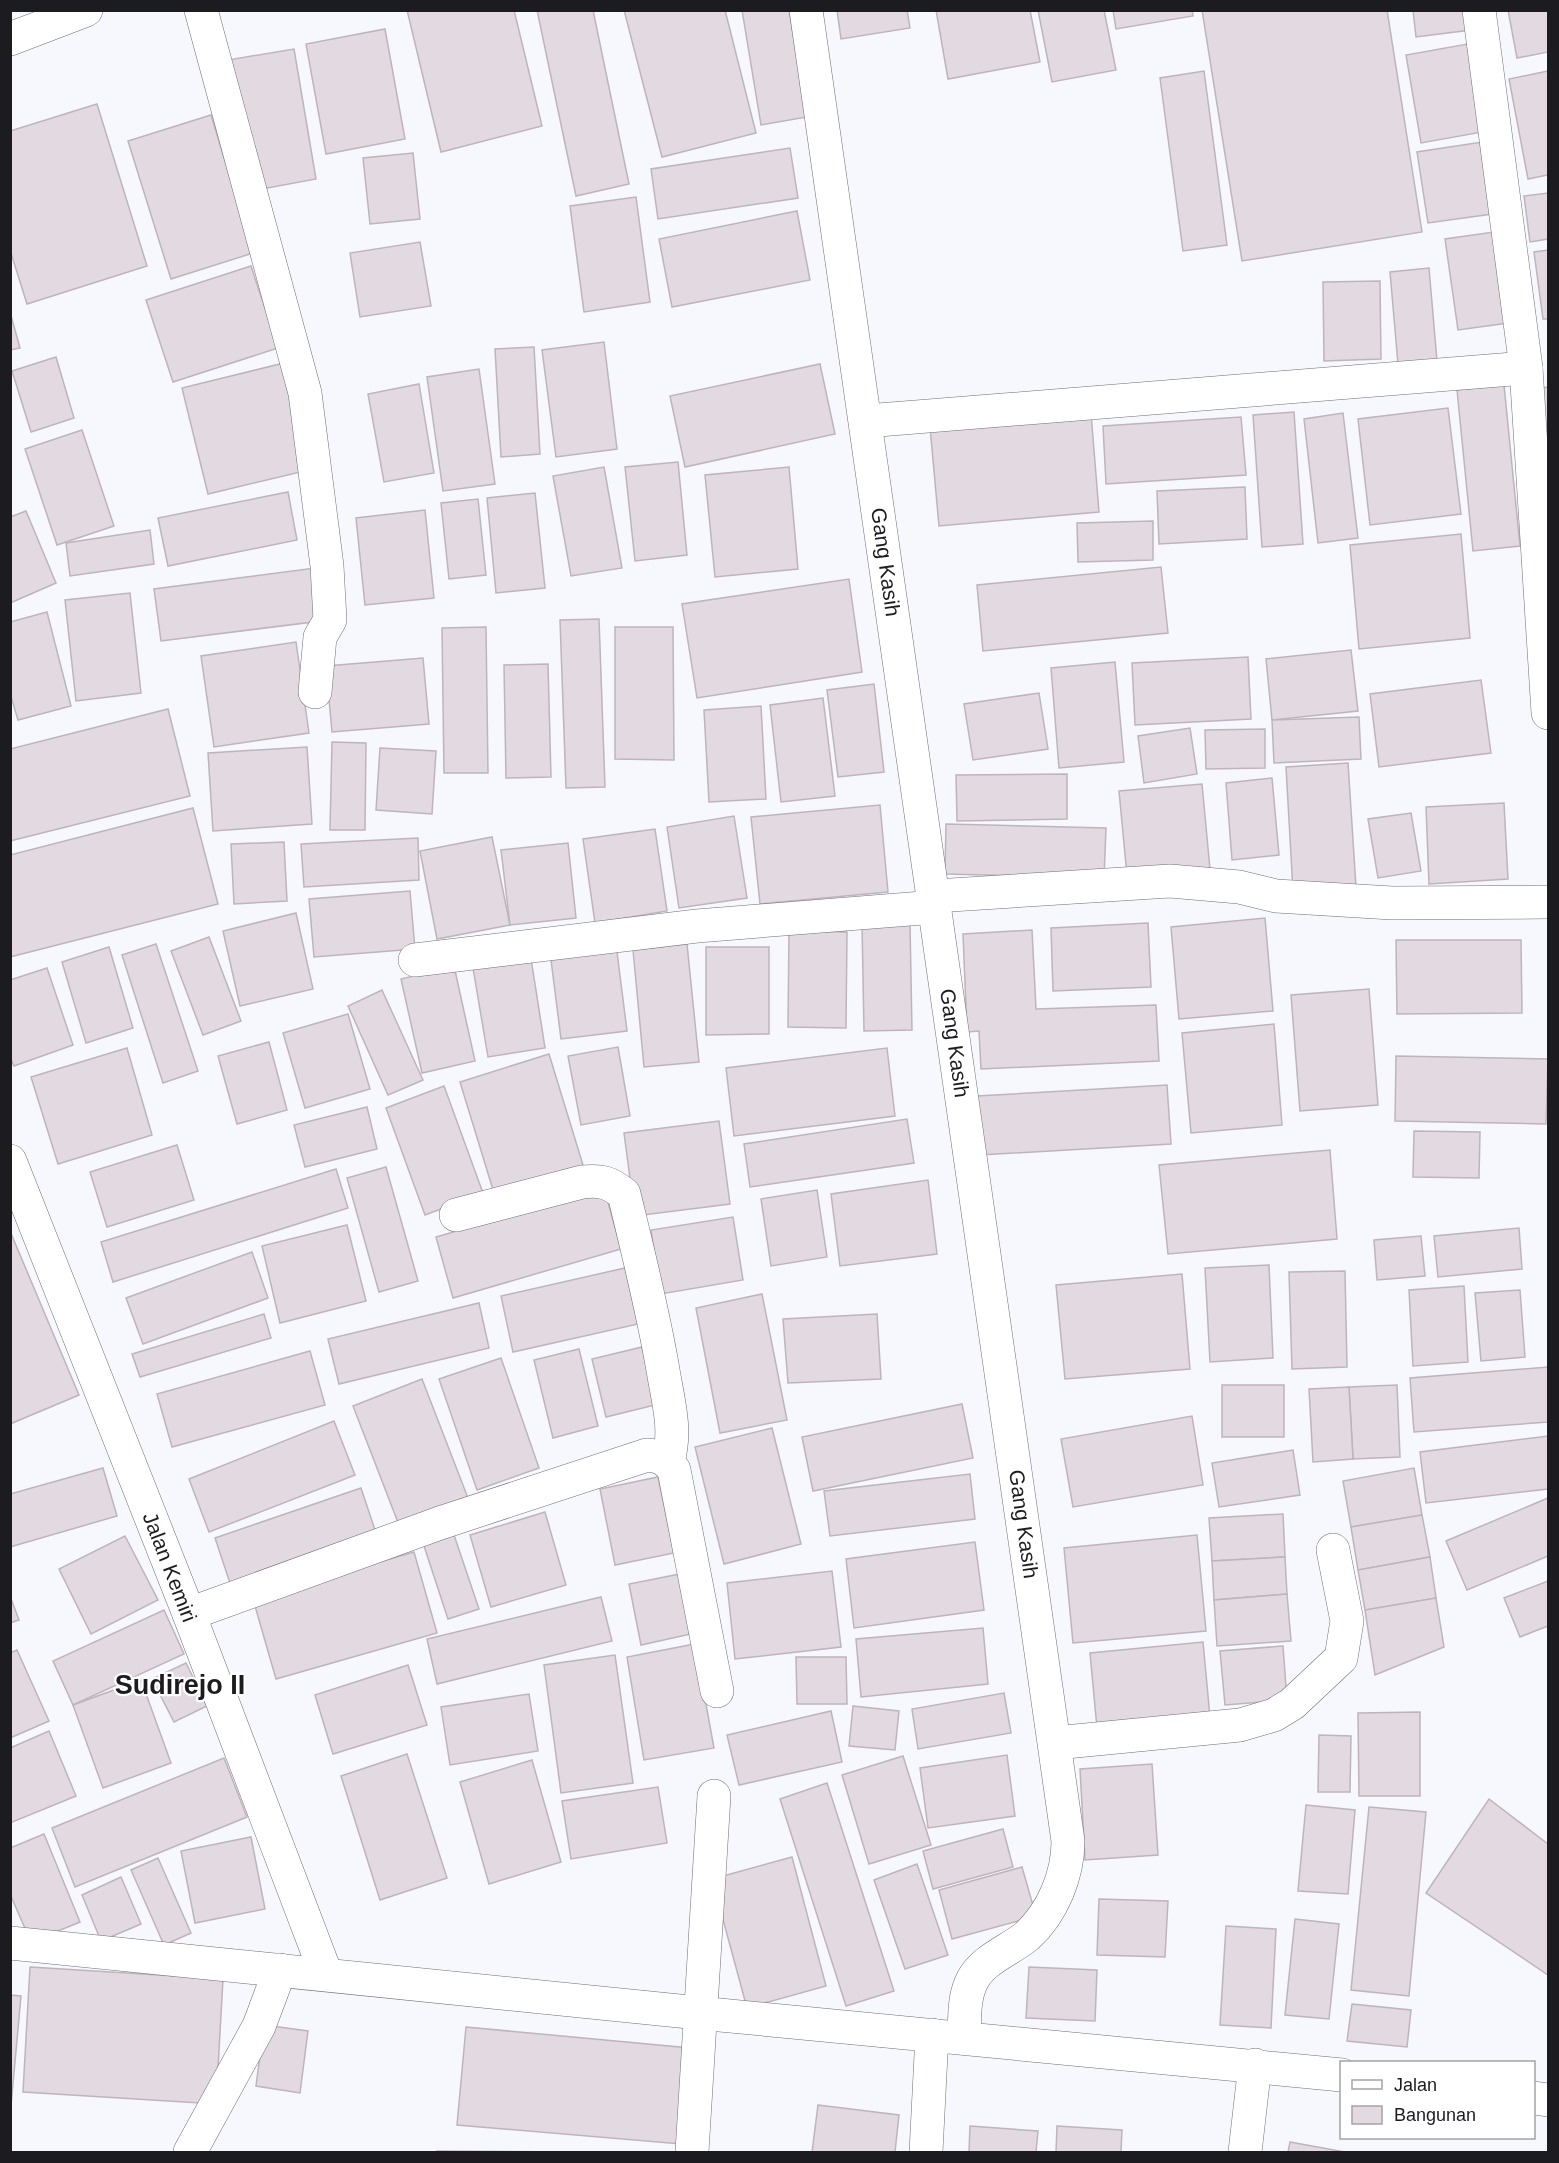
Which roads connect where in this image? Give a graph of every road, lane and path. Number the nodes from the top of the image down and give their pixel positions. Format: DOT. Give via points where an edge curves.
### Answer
graph roads {
  1 [pos="86,10"];
  2 [pos="201,10"];
  3 [pos="806,10"];
  4 [pos="1479,10"];
  5 [pos="10,39"];
  6 [pos="1526,368"];
  7 [pos="866,421"];
  8 [pos="315,692"];
  9 [pos="1548,714"];
  10 [pos="935,902"];
  11 [pos="1548,902"];
  12 [pos="416,960"];
  13 [pos="10,1161"];
  14 [pos="456,1215"];
  15 [pos="668,1461"];
  16 [pos="1333,1550"];
  17 [pos="189,1614"];
  18 [pos="717,1691"];
  19 [pos="1055,1743"];
  20 [pos="714,1796"];
  21 [pos="10,1943"];
  22 [pos="280,1970"];
  23 [pos="326,1974"];
  24 [pos="699,2013"];
  25 [pos="948,2037"];
  26 [pos="1255,2065"];
  27 [pos="1340,2075"];
  28 [pos="190,2152"];
  29 [pos="692,2152"];
  30 [pos="926,2152"];
  31 [pos="1245,2152"];
  1 -- 5 [label="street"];
  2 -- 8 [label="street" via="307,403 330,620 320,637"];
  3 -- 7 [label="street, Gang Kasih"];
  4 -- 6 [label="street"];
  6 -- 7 [label="street"];
  6 -- 9 [label="street"];
  7 -- 10 [label="street, Gang Kasih"];
  10 -- 11 [label="street" via="1170,881 1276,896 1392,903"];
  10 -- 12 [label="street"];
  10 -- 19 [label="street, Gang Kasih"];
  13 -- 17 [label="street, Jalan Kemiri"];
  14 -- 15 [label="street" via="582,1182 601,1180 624,1194 656,1330 672,1426"];
  15 -- 17 [label="street" via="647,1455 440,1523"];
  15 -- 18 [label="street" via="674,1470"];
  16 -- 19 [label="street" via="1347,1621 1341,1658 1292,1704 1274,1715 1240,1725"];
  17 -- 23 [label="street, Jalan Kemiri"];
  19 -- 25 [label="street, Gang Kasih" via="1068,1841 1066,1866 1048,1911 1026,1936 995,1957 974,1978"];
  20 -- 24 [label="street"];
  21 -- 22 [label="street"];
  22 -- 23 [label="street"];
  22 -- 28 [label="street" via="259,2026"];
  23 -- 24 [label="street"];
  24 -- 25 [label="street"];
  24 -- 29 [label="street"];
  25 -- 26 [label="street"];
  25 -- 30 [label="street, Gang Kasih"];
  26 -- 27 [label="street"];
  26 -- 31 [label="street"];
}
